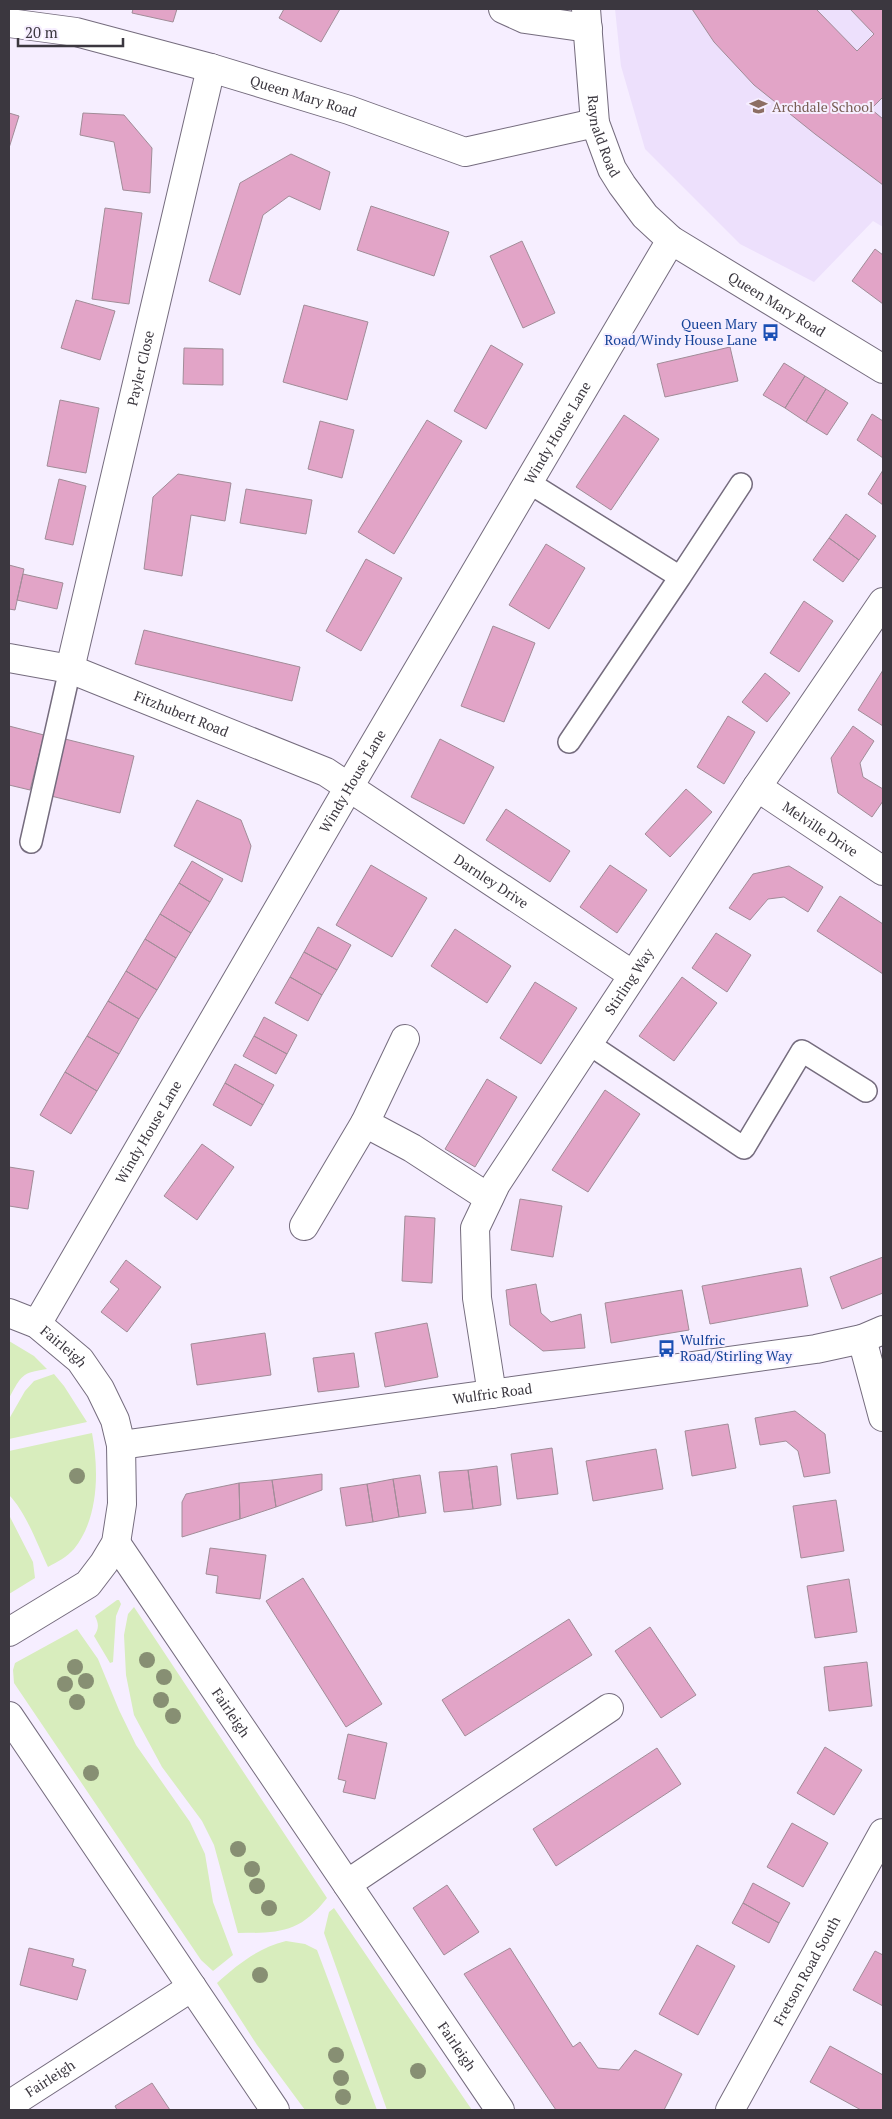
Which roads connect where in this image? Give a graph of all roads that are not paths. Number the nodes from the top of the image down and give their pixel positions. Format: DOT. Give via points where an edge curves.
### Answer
graph roads {
  1 [pos="503,9"];
  2 [pos="587,19"];
  3 [pos="9,23"];
  4 [pos="211,68"];
  5 [pos="595,123"];
  6 [pos="671,240"];
  7 [pos="883,369"];
  8 [pos="528,482"];
  9 [pos="742,484"];
  10 [pos="680,577"];
  11 [pos="883,602"];
  12 [pos="9,658"];
  13 [pos="70,669"];
  14 [pos="569,742"];
  15 [pos="349,787"];
  16 [pos="757,787"];
  17 [pos="31,842"];
  18 [pos="883,871"];
  19 [pos="633,975"];
  20 [pos="405,1039"];
  21 [pos="589,1044"];
  22 [pos="866,1091"];
  23 [pos="365,1123"];
  24 [pos="489,1198"];
  25 [pos="304,1226"];
  26 [pos="9,1313"];
  27 [pos="37,1324"];
  28 [pos="873,1334"];
  29 [pos="492,1394"];
  30 [pos="883,1417"];
  31 [pos="121,1445"];
  32 [pos="116,1543"];
  33 [pos="9,1632"];
  34 [pos="609,1708"];
  35 [pos="9,1716"];
  36 [pos="883,1833"];
  37 [pos="347,1884"];
  38 [pos="192,1987"];
  39 [pos="9,2105"];
  40 [pos="276,2110"];
  41 [pos="500,2110"];
  42 [pos="730,2110"];
  1 -- 2 [label="street" via="525,20"];
  2 -- 5 [label="street, Raynald Road"];
  3 -- 4 [label="street, Queen Mary Road" via="76,32"];
  4 -- 5 [label="street, Queen Mary Road" via="348,110 465,152"];
  4 -- 13 [label="street, Payler Close"];
  5 -- 6 [label="street, Raynald Road" via="612,169 622,185 645,216"];
  6 -- 7 [label="street, Queen Mary Road"];
  6 -- 8 [label="street, Windy House Lane"];
  8 -- 10 [label="lane"];
  8 -- 15 [label="street, Windy House Lane"];
  9 -- 10 [label="lane"];
  10 -- 14 [label="lane"];
  11 -- 16 [label="street, Stirling Way"];
  12 -- 13 [label="street, Fitzhubert Road"];
  13 -- 15 [label="street, Fitzhubert Road" via="326,772"];
  13 -- 17 [label="lane"];
  15 -- 19 [label="street, Darnley Drive"];
  15 -- 27 [label="street, Windy House Lane"];
  16 -- 18 [label="street, Melville Drive"];
  16 -- 19 [label="street, Stirling Way"];
  19 -- 21 [label="street, Stirling Way"];
  20 -- 23 [label="street"];
  21 -- 22 [label="lane" via="744,1148 802,1051"];
  21 -- 24 [label="street, Stirling Way"];
  23 -- 24 [label="street" via="412,1148"];
  23 -- 25 [label="street"];
  24 -- 29 [label="street, Stirling Way" via="475,1228 477,1298"];
  26 -- 27 [label="street, Fairleigh"];
  27 -- 31 [label="street, Fairleigh" via="80,1360 100,1388 115,1420"];
  28 -- 29 [label="street, Wulfric Road" via="816,1349"];
  28 -- 30 [label="street"];
  29 -- 31 [label="street, Wulfric Road"];
  31 -- 32 [label="street, Fairleigh" via="122,1504"];
  32 -- 33 [label="street, Fairleigh" via="88,1584"];
  32 -- 37 [label="street, Fairleigh"];
  34 -- 37 [label="street"];
  35 -- 38 [label="street"];
  36 -- 42 [label="street, Fretson Road South"];
  37 -- 41 [label="street, Fairleigh"];
  38 -- 39 [label="street, Fairleigh"];
  38 -- 40 [label="street"];
}
